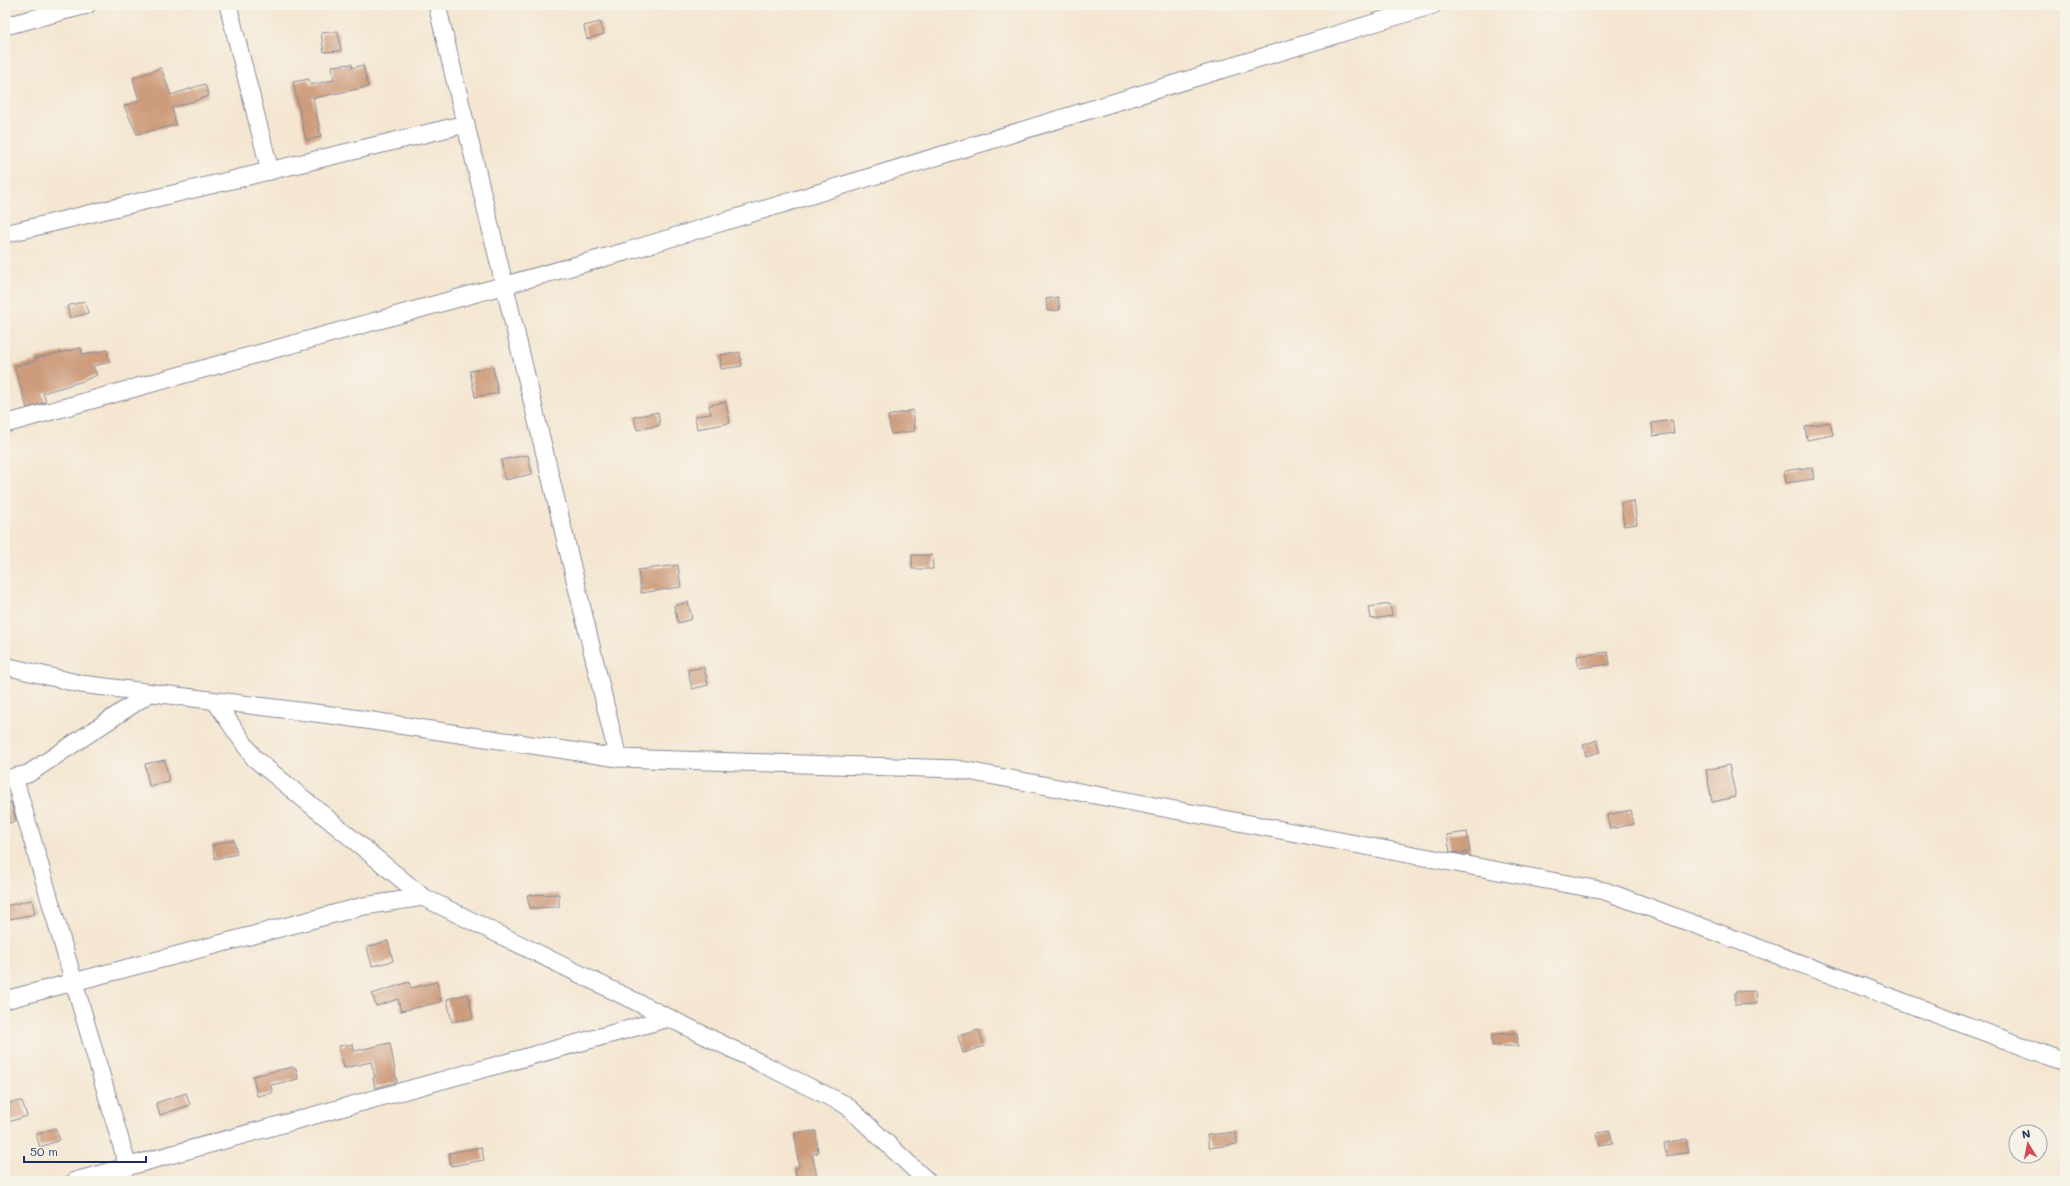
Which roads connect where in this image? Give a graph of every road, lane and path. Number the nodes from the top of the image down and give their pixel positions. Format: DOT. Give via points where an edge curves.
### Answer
graph roads {
  1 [pos="87,5"];
  2 [pos="228,5"];
  3 [pos="438,5"];
  4 [pos="1433,5"];
  5 [pos="5,26"];
  6 [pos="466,124"];
  7 [pos="270,171"];
  8 [pos="5,234"];
  9 [pos="504,285"];
  10 [pos="5,424"];
  11 [pos="5,666"];
  12 [pos="150,693"];
  13 [pos="215,701"];
  14 [pos="618,758"];
  15 [pos="9,778"];
  16 [pos="423,897"];
  17 [pos="74,982"];
  18 [pos="5,1000"];
  19 [pos="669,1018"];
  20 [pos="2065,1062"];
  21 [pos="128,1167"];
  22 [pos="75,1181"];
  23 [pos="927,1181"];
  1 -- 5 [label="street"];
  2 -- 7 [label="street"];
  3 -- 6 [label="street"];
  4 -- 9 [label="street" via="628,251"];
  6 -- 7 [label="street"];
  6 -- 9 [label="street"];
  7 -- 8 [label="street"];
  9 -- 10 [label="street"];
  9 -- 14 [label="street"];
  11 -- 12 [label="street" via="81,684"];
  12 -- 13 [label="street"];
  12 -- 15 [label="street" via="28,774"];
  13 -- 14 [label="street" via="339,716"];
  13 -- 16 [label="street" via="254,758"];
  14 -- 20 [label="street" via="957,769 1605,891"];
  15 -- 17 [label="street"];
  16 -- 17 [label="street" via="364,906"];
  16 -- 19 [label="street"];
  17 -- 18 [label="street"];
  17 -- 21 [label="street"];
  19 -- 21 [label="street"];
  19 -- 23 [label="street" via="846,1105"];
  21 -- 22 [label="street"];
}
